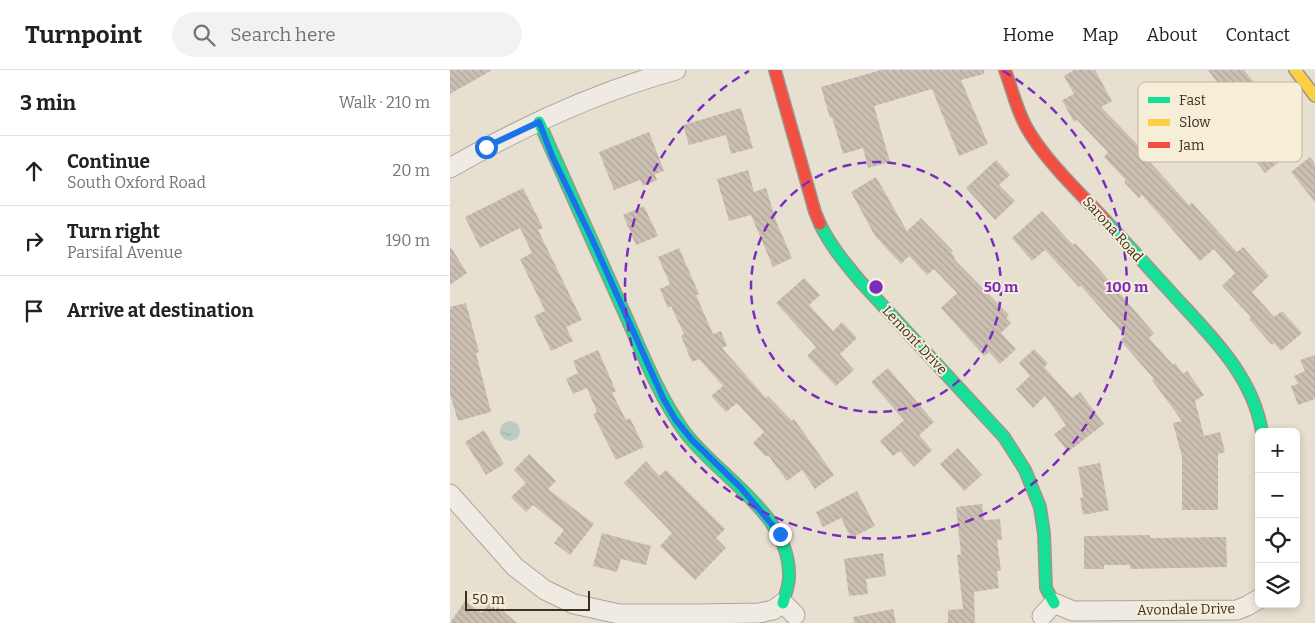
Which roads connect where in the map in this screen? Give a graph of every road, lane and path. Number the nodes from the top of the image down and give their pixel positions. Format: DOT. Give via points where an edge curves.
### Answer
graph roads {
  1 [pos="676,70"];
  2 [pos="775,70"];
  3 [pos="1005,70"];
  4 [pos="1304,74"];
  5 [pos="639,75"];
  6 [pos="1315,96"];
  7 [pos="539,122"];
  8 [pos="450,168"];
  9 [pos="1261,428"];
  10 [pos="450,494"];
  11 [pos="1255,605"];
  12 [pos="789,609"];
  13 [pos="1048,610"];
  1 -- 5 [label="street"];
  2 -- 13 [label="street, Lemont Drive" via="810,197 826,234 860,281 1004,437 1025,470 1040,507"];
  3 -- 9 [label="street, Sarona Road" via="1031,135 1220,346 1249,390"];
  4 -- 6 [label="street"];
  5 -- 7 [label="street"];
  7 -- 8 [label="street"];
  7 -- 12 [label="street" via="675,419 780,534 788,557"];
  10 -- 12 [label="street" via="516,567 545,590 574,604 619,614 759,613"];
  11 -- 13 [label="street, Avondale Drive" via="1237,610"];
}
